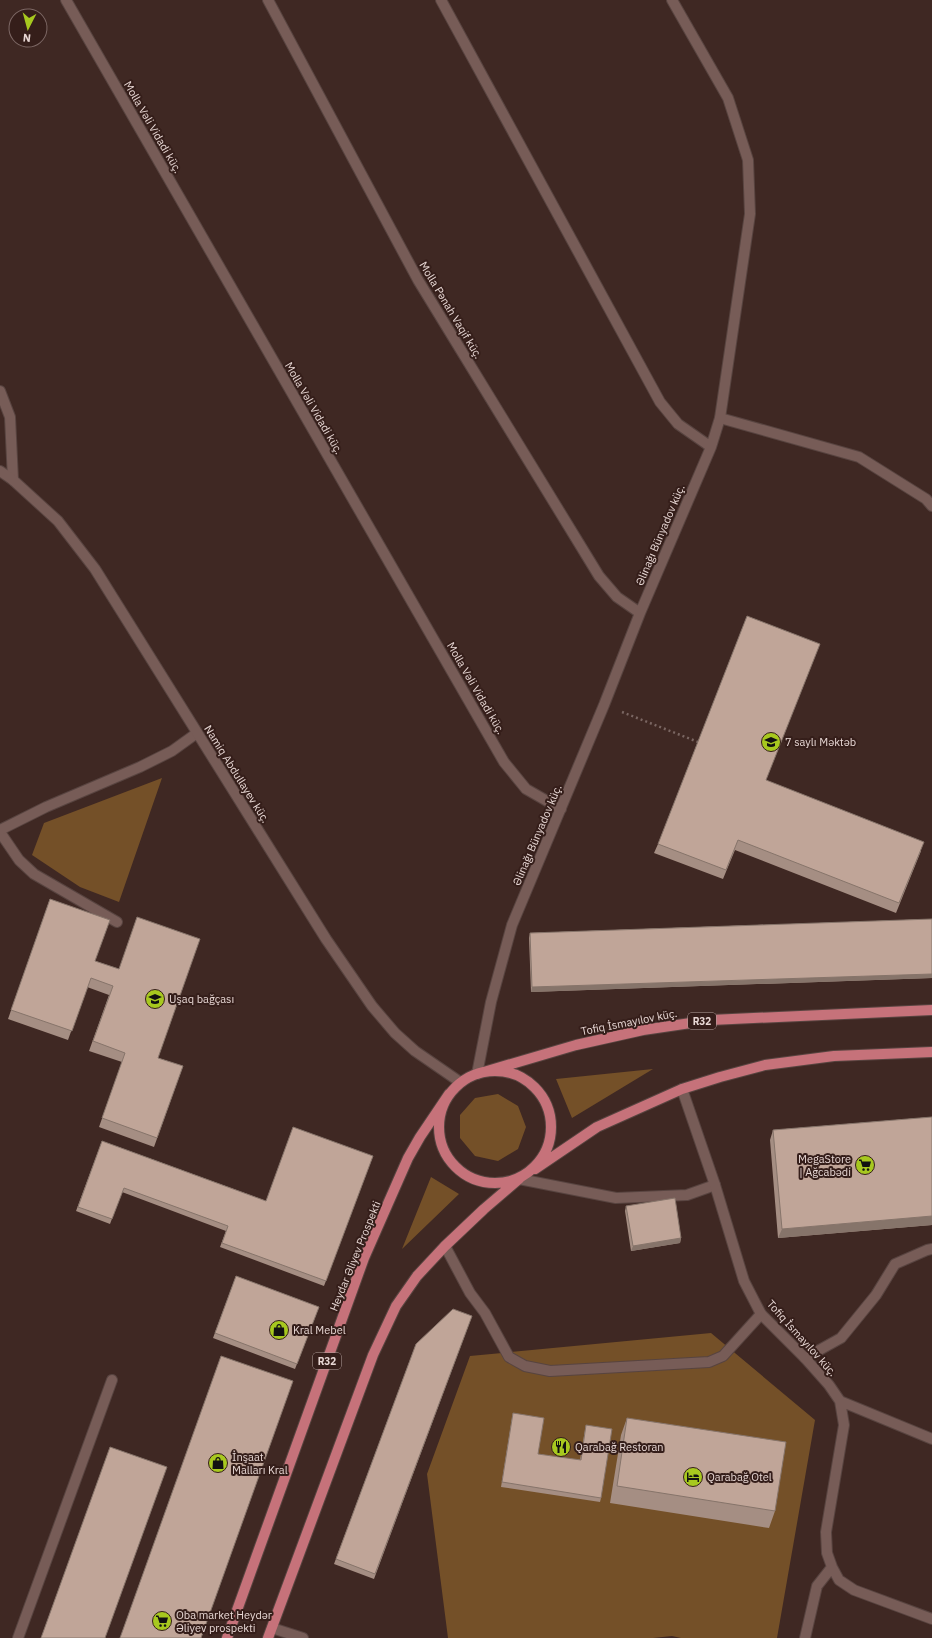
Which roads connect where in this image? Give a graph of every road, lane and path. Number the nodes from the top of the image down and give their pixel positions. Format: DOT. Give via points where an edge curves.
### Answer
graph roads {
  1 [pos="66,0"];
  2 [pos="268,0"];
  3 [pos="440,0"];
  4 [pos="672,0"];
  5 [pos="0,391"];
  6 [pos="720,418"];
  7 [pos="711,447"];
  8 [pos="0,471"];
  9 [pos="13,480"];
  10 [pos="932,506"];
  11 [pos="640,613"];
  12 [pos="604,705"];
  13 [pos="197,733"];
  14 [pos="698,742"];
  15 [pos="561,809"];
  16 [pos="0,831"];
  17 [pos="117,922"];
  18 [pos="932,1010"];
  19 [pos="932,1052"];
  20 [pos="477,1074"];
  21 [pos="460,1082"];
  22 [pos="682,1089"];
  23 [pos="449,1094"];
  24 [pos="534,1169"];
  25 [pos="519,1179"];
  26 [pos="715,1185"];
  27 [pos="445,1246"];
  28 [pos="932,1249"];
  29 [pos="761,1314"];
  30 [pos="805,1358"];
  31 [pos="112,1380"];
  32 [pos="840,1401"];
  33 [pos="932,1439"];
  34 [pos="832,1566"];
  35 [pos="932,1619"];
  36 [pos="270,1633"];
  37 [pos="18,1638"];
  38 [pos="227,1638"];
  39 [pos="303,1638"];
  40 [pos="805,1638"];
  1 -- 15 [label="street, Molla Vəli Vidadi küç." via="504,762 526,789"];
  2 -- 11 [label="street, Molla Pənah Vaqif küç." via="426,293 600,576 617,597"];
  3 -- 7 [label="street" via="660,402 678,424"];
  4 -- 6 [label="street, Əlinağı Bünyadov küç." via="728,98 748,160 750,214"];
  5 -- 9 [label="street" via="10,417"];
  6 -- 7 [label="street, Əlinağı Bünyadov küç."];
  6 -- 10 [label="street" via="859,458 926,499"];
  7 -- 11 [label="street, Əlinağı Bünyadov küç."];
  8 -- 9 [label="street, Namiq Abdullayev küç."];
  9 -- 13 [label="street, Namiq Abdullayev küç." via="58,521 95,569"];
  11 -- 12 [label="street, Əlinağı Bünyadov küç."];
  12 -- 14 [label="path"];
  12 -- 15 [label="street, Əlinağı Bünyadov küç."];
  13 -- 16 [label="street" via="172,751 140,767 46,807"];
  13 -- 21 [label="street, Namiq Abdullayev küç." via="326,940 372,1006 415,1051"];
  15 -- 20 [label="street, Əlinağı Bünyadov küç." via="512,925 491,1002"];
  16 -- 17 [label="street" via="19,860 34,874"];
  18 -- 20 [label="main road, Tofiq İsmayılov küç. / R32" via="711,1020 643,1030 583,1043"];
  19 -- 22 [label="main road" via="834,1056 765,1065"];
  20 -- 21 [label="main road"];
  20 -- 24 [label="main road" via="496,1071 515,1074 532,1084 545,1098 551,1116 552,1135 546,1154"];
  21 -- 23 [label="main road"];
  22 -- 24 [label="main road" via="597,1127"];
  22 -- 26 [label="street, Tofiq İsmayılov küç."];
  23 -- 25 [label="main road" via="441,1109 438,1125 440,1142 447,1157 457,1169 487,1184 503,1184"];
  23 -- 38 [label="main road, Heydar Əliyev Prospekti / R32" via="408,1158 364,1258"];
  24 -- 25 [label="main road"];
  25 -- 26 [label="street" via="616,1198 687,1195"];
  25 -- 27 [label="main road"];
  26 -- 29 [label="street, Tofiq İsmayılov küç." via="744,1280"];
  27 -- 29 [label="street" via="509,1358 525,1366 550,1371 709,1362 723,1356"];
  27 -- 36 [label="main road" via="417,1276 396,1306 373,1355"];
  28 -- 30 [label="street" via="895,1264 876,1295 841,1338"];
  29 -- 30 [label="street, Tofiq İsmayılov küç."];
  30 -- 32 [label="street, Tofiq İsmayılov küç."];
  31 -- 37 [label="street"];
  32 -- 33 [label="street"];
  32 -- 34 [label="street, Tofiq İsmayılov küç." via="844,1425 826,1532 827,1553"];
  34 -- 35 [label="street, Tofiq İsmayılov küç." via="839,1580 854,1590"];
  34 -- 40 [label="street" via="817,1586"];
  36 -- 39 [label="street"];
}
